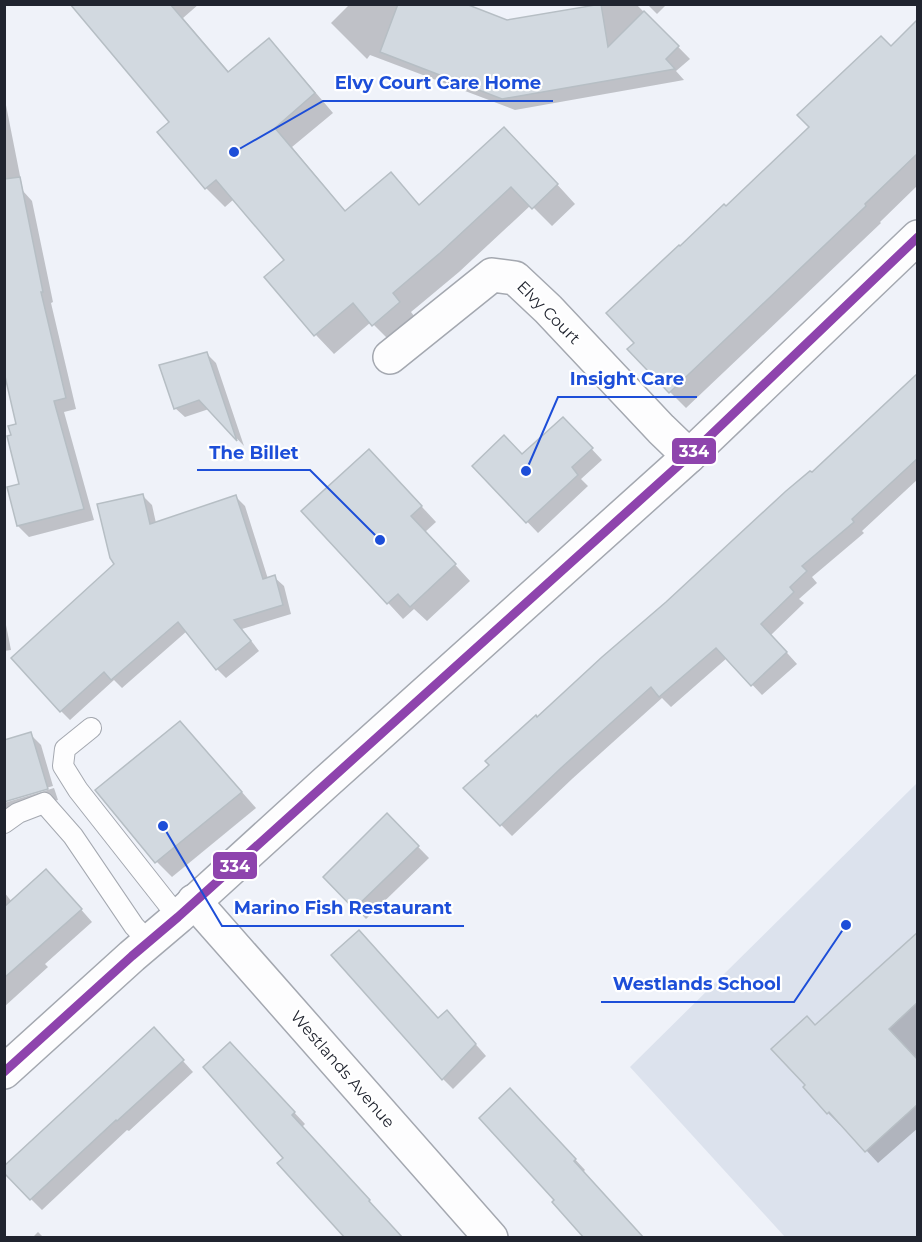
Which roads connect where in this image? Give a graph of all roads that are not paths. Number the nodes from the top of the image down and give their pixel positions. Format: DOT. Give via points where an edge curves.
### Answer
graph roads {
  1 [pos="918,237"];
  2 [pos="390,357"];
  3 [pos="689,456"];
  4 [pos="91,728"];
  5 [pos="4,823"];
  6 [pos="186,909"];
  7 [pos="148,941"];
  8 [pos="4,1072"];
  9 [pos="491,1238"];
  1 -- 3 [label="main road"];
  2 -- 3 [label="main road, Elvy Court" via="492,275 515,278"];
  3 -- 6 [label="main road"];
  4 -- 6 [label="lane" via="66,749 63,766 78,790"];
  5 -- 7 [label="lane" via="44,803 73,836"];
  6 -- 7 [label="main road"];
  6 -- 9 [label="main road, Westlands Avenue"];
  7 -- 8 [label="main road"];
}
